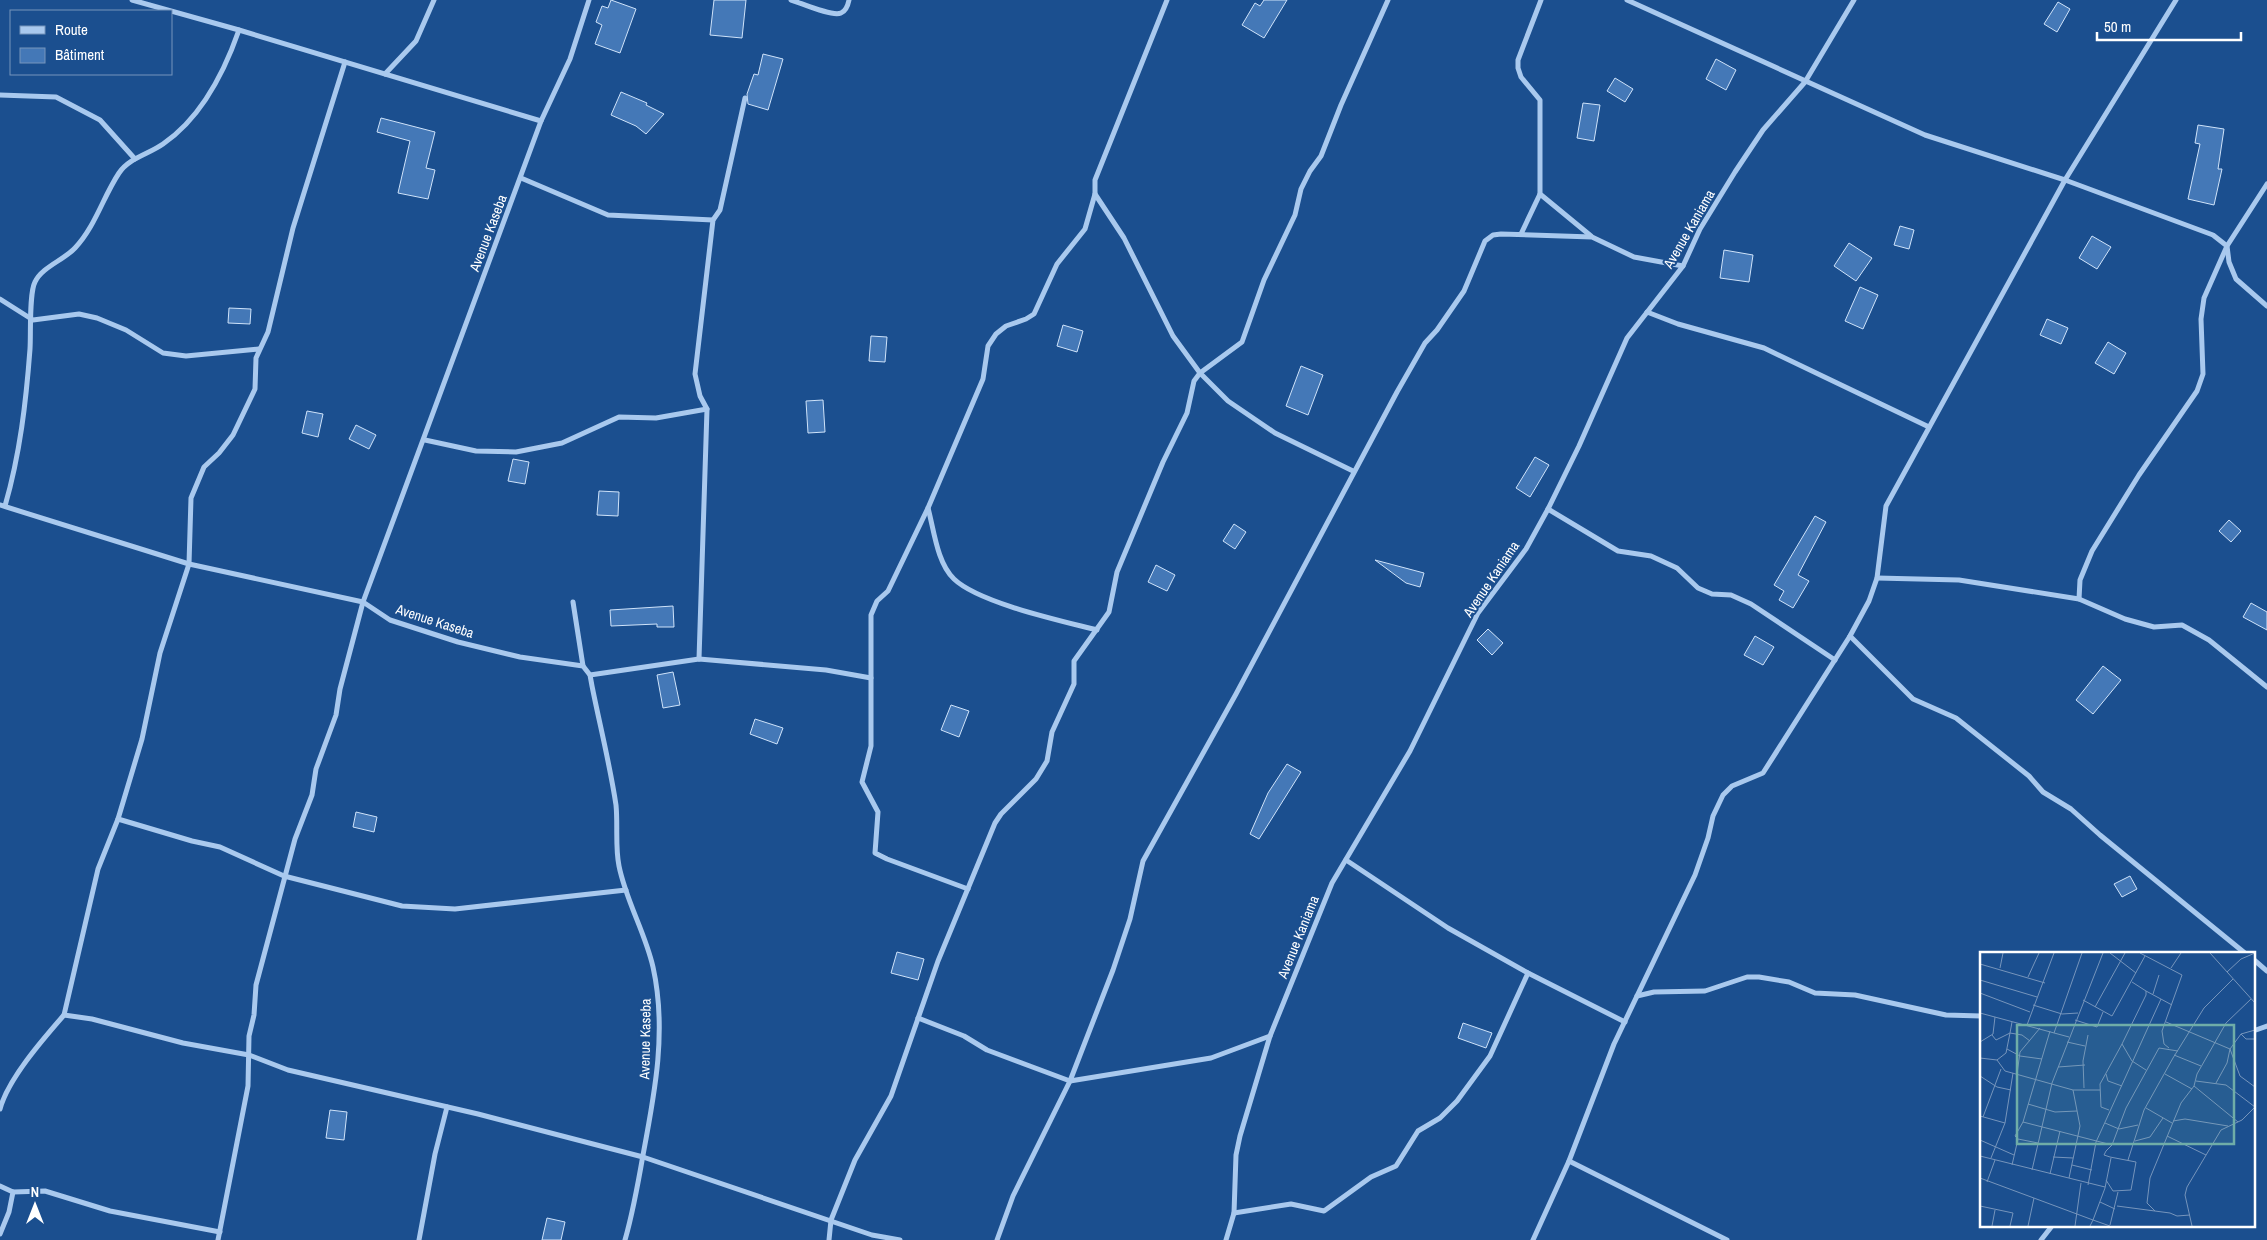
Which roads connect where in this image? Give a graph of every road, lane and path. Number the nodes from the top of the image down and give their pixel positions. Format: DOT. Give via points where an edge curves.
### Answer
graph roads {
  1 [pos="132,0"];
  2 [pos="434,0"];
  3 [pos="589,0"];
  4 [pos="790,0"];
  5 [pos="849,0"];
  6 [pos="1167,0"];
  7 [pos="1388,0"];
  8 [pos="1541,0"];
  9 [pos="1627,0"];
  10 [pos="1854,0"];
  11 [pos="2176,0"];
  12 [pos="168,10"];
  13 [pos="172,11"];
  14 [pos="239,30"];
  15 [pos="345,62"];
  16 [pos="386,74"];
  17 [pos="1806,82"];
  18 [pos="0,95"];
  19 [pos="744,98"];
  20 [pos="541,121"];
  21 [pos="135,158"];
  22 [pos="521,178"];
  23 [pos="2064,180"];
  24 [pos="2267,184"];
  25 [pos="1094,194"];
  26 [pos="1540,194"];
  27 [pos="713,220"];
  28 [pos="1521,234"];
  29 [pos="1592,237"];
  30 [pos="2227,246"];
  31 [pos="1682,266"];
  32 [pos="0,299"];
  33 [pos="2267,306"];
  34 [pos="1647,312"];
  35 [pos="33,320"];
  36 [pos="259,348"];
  37 [pos="1200,373"];
  38 [pos="707,409"];
  39 [pos="1929,427"];
  40 [pos="425,440"];
  41 [pos="1353,471"];
  42 [pos="2,506"];
  43 [pos="928,508"];
  44 [pos="1548,509"];
  45 [pos="189,564"];
  46 [pos="1877,578"];
  47 [pos="2079,599"];
  48 [pos="363,602"];
  49 [pos="573,602"];
  50 [pos="1097,630"];
  51 [pos="1850,636"];
  52 [pos="699,659"];
  53 [pos="1835,660"];
  54 [pos="583,666"];
  55 [pos="590,675"];
  56 [pos="871,678"];
  57 [pos="2267,687"];
  58 [pos="118,819"];
  59 [pos="1346,860"];
  60 [pos="284,876"];
  61 [pos="968,888"];
  62 [pos="626,890"];
  63 [pos="2244,952"];
  64 [pos="2254,960"];
  65 [pos="2267,971"];
  66 [pos="1528,974"];
  67 [pos="1637,996"];
  68 [pos="64,1015"];
  69 [pos="1980,1016"];
  70 [pos="918,1018"];
  71 [pos="1624,1022"];
  72 [pos="2267,1026"];
  73 [pos="2254,1031"];
  74 [pos="1270,1036"];
  75 [pos="249,1055"];
  76 [pos="1070,1081"];
  77 [pos="447,1107"];
  78 [pos="0,1110"];
  79 [pos="643,1157"];
  80 [pos="1569,1161"];
  81 [pos="0,1186"];
  82 [pos="13,1192"];
  83 [pos="1234,1213"];
  84 [pos="831,1220"];
  85 [pos="2050,1228"];
  86 [pos="220,1232"];
  87 [pos="0,1234"];
  88 [pos="218,1240"];
  89 [pos="419,1240"];
  90 [pos="625,1240"];
  91 [pos="829,1240"];
  92 [pos="900,1240"];
  93 [pos="997,1240"];
  94 [pos="1226,1240"];
  95 [pos="1533,1240"];
  96 [pos="1727,1240"];
  97 [pos="2041,1240"];
  1 -- 12 [label="street"];
  2 -- 16 [label="street" via="416,42"];
  3 -- 20 [label="street, Avenue Kaseba" via="570,59"];
  4 -- 5 [label="street" via="833,14 841,14"];
  6 -- 25 [label="street" via="1095,180"];
  7 -- 37 [label="street" via="1321,156 1301,189 1295,214 1257,298 1242,342"];
  8 -- 26 [label="street" via="1518,60 1521,77 1540,100"];
  9 -- 17 [label="street"];
  10 -- 17 [label="street, Avenue Kaniama"];
  11 -- 23 [label="street"];
  13 -- 14 [label="street"];
  14 -- 15 [label="street"];
  14 -- 21 [label="street" via="227,65 191,121 162,144"];
  15 -- 16 [label="street"];
  15 -- 36 [label="street" via="293,228 268,332"];
  16 -- 20 [label="street"];
  17 -- 23 [label="street" via="1925,135"];
  17 -- 31 [label="street, Avenue Kaniama" via="1762,130 1700,229"];
  18 -- 21 [label="street" via="63,100 100,120"];
  19 -- 27 [label="street" via="720,210"];
  20 -- 22 [label="street, Avenue Kaseba"];
  21 -- 35 [label="street" via="120,172 76,247 35,281 31,298"];
  22 -- 27 [label="street" via="608,214"];
  22 -- 40 [label="street, Avenue Kaseba"];
  23 -- 30 [label="street" via="2213,235"];
  23 -- 39 [label="street"];
  24 -- 30 [label="street"];
  25 -- 37 [label="street" via="1124,238 1173,336"];
  25 -- 43 [label="street" via="1085,229 1057,264 1034,314 1006,326 988,346 983,379"];
  26 -- 28 [label="street"];
  26 -- 29 [label="street"];
  27 -- 38 [label="street" via="695,374"];
  28 -- 29 [label="street"];
  28 -- 41 [label="street" via="1493,235 1485,241 1464,291 1425,343"];
  29 -- 31 [label="street" via="1634,256"];
  30 -- 33 [label="street" via="2228,262 2236,278"];
  30 -- 47 [label="street" via="2204,298 2202,374 2196,391 2138,475 2092,551 2080,580"];
  31 -- 34 [label="street, Avenue Kaniama"];
  32 -- 35 [label="street"];
  34 -- 39 [label="street" via="1764,348"];
  34 -- 44 [label="street, Avenue Kaniama" via="1627,338"];
  35 -- 36 [label="street" via="79,314 97,318 126,330 163,353 186,356"];
  35 -- 42 [label="street" via="16,468"];
  36 -- 45 [label="street" via="255,389 233,435 204,467 194,490"];
  37 -- 41 [label="street" via="1228,401 1276,433"];
  37 -- 50 [label="street" via="1190,391 1187,413 1117,572 1109,612"];
  38 -- 40 [label="street" via="656,418 619,417 562,443 516,452 476,451"];
  38 -- 52 [label="street"];
  39 -- 46 [label="street" via="1886,506"];
  40 -- 48 [label="street, Avenue Kaseba"];
  41 -- 76 [label="street" via="1143,862 1130,919"];
  42 -- 45 [label="street"];
  43 -- 50 [label="street" via="940,556 953,579 972,592 1013,607"];
  43 -- 56 [label="street" via="888,591 876,602 871,614"];
  44 -- 53 [label="street" via="1618,551 1652,556 1677,568 1698,588 1712,594 1731,595 1751,604"];
  44 -- 59 [label="street, Avenue Kaniama" via="1526,549 1478,613 1410,751"];
  45 -- 48 [label="street"];
  45 -- 58 [label="street" via="160,653 142,739"];
  46 -- 47 [label="street" via="1958,580"];
  46 -- 51 [label="street" via="1869,602"];
  47 -- 57 [label="street" via="2125,619 2154,627 2174,624 2188,627"];
  48 -- 54 [label="street, Avenue Kaseba" via="407,627 520,657"];
  48 -- 60 [label="street" via="336,715 316,768 312,795"];
  49 -- 54 [label="street"];
  50 -- 61 [label="street" via="1078,651 1074,661 1074,684 1052,732 1046,761 1036,779 995,823"];
  51 -- 53 [label="street"];
  51 -- 63 [label="street" via="1913,699 1956,718"];
  52 -- 55 [label="street"];
  52 -- 56 [label="street" via="826,670"];
  53 -- 67 [label="street" via="1762,773 1732,786 1723,795 1713,816 1695,875"];
  54 -- 55 [label="street, Avenue Kaseba"];
  55 -- 62 [label="street, Avenue Kaseba" via="616,806 618,865"];
  56 -- 61 [label="street" via="871,746 862,782 878,812 875,852"];
  58 -- 60 [label="street" via="220,847"];
  58 -- 68 [label="street" via="98,869"];
  59 -- 66 [label="street" via="1448,928"];
  59 -- 74 [label="street, Avenue Kaniama" via="1332,883"];
  60 -- 62 [label="street" via="402,906 455,909"];
  60 -- 75 [label="street" via="256,985"];
  61 -- 70 [label="street"];
  62 -- 79 [label="street, Avenue Kaseba" via="645,935 660,1018 654,1099"];
  64 -- 65 [label="street"];
  66 -- 71 [label="street"];
  66 -- 83 [label="street" via="1490,1056 1475,1079 1440,1118 1418,1131 1396,1166 1371,1177 1324,1210 1291,1204"];
  67 -- 69 [label="street" via="1654,992 1705,991 1746,977 1759,977 1790,982 1815,992 1855,995 1946,1015"];
  67 -- 71 [label="street"];
  68 -- 75 [label="street"];
  68 -- 78 [label="street" via="23,1067"];
  70 -- 76 [label="street" via="964,1036 987,1050"];
  70 -- 84 [label="street" via="891,1096 855,1160"];
  71 -- 80 [label="street"];
  72 -- 73 [label="street"];
  74 -- 76 [label="street" via="1211,1058"];
  74 -- 83 [label="street, Avenue Kaniama" via="1240,1136"];
  75 -- 77 [label="street" via="288,1070"];
  75 -- 86 [label="street" via="248,1086"];
  76 -- 93 [label="street" via="1013,1196"];
  77 -- 79 [label="street"];
  77 -- 89 [label="street"];
  79 -- 84 [label="street"];
  79 -- 90 [label="street, Avenue Kaseba"];
  80 -- 95 [label="street"];
  80 -- 96 [label="street"];
  81 -- 82 [label="street"];
  82 -- 86 [label="street" via="45,1191 110,1211"];
  82 -- 87 [label="street"];
  83 -- 94 [label="street, Avenue Kaniama"];
  84 -- 91 [label="street"];
  84 -- 92 [label="street" via="872,1235"];
  85 -- 97 [label="street"];
  86 -- 88 [label="street"];
}
